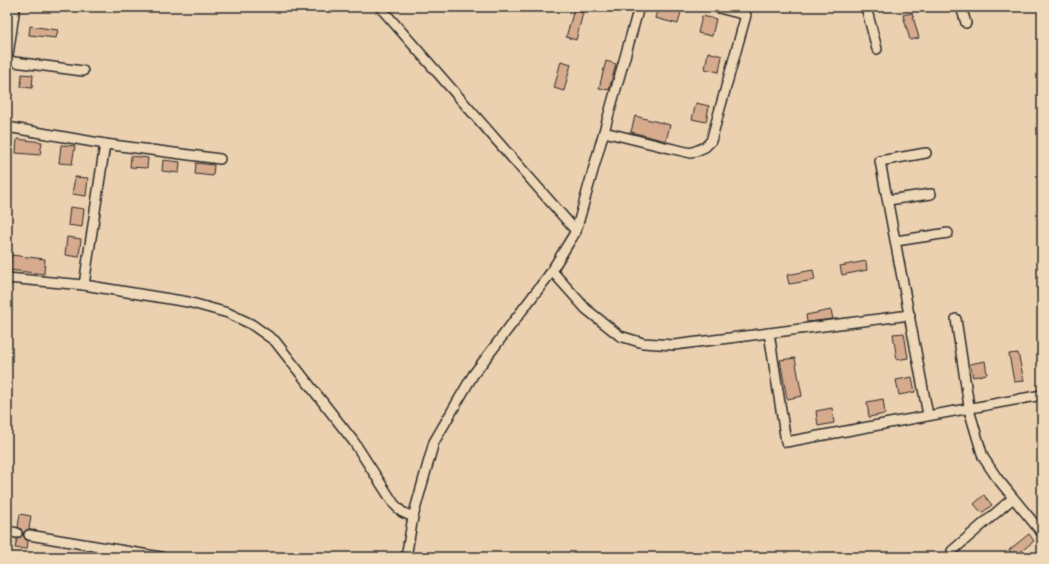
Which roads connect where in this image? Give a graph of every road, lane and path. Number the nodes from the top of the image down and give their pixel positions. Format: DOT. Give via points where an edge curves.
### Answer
graph roads {
  1 [pos="15,7"];
  2 [pos="380,7"];
  3 [pos="639,7"];
  4 [pos="716,7"];
  5 [pos="866,7"];
  6 [pos="961,7"];
  7 [pos="747,11"];
  8 [pos="966,23"];
  9 [pos="8,46"];
  10 [pos="877,49"];
  11 [pos="7,62"];
  12 [pos="83,71"];
  13 [pos="7,127"];
  14 [pos="604,132"];
  15 [pos="105,144"];
  16 [pos="926,153"];
  17 [pos="220,159"];
  18 [pos="931,194"];
  19 [pos="888,200"];
  20 [pos="576,231"];
  21 [pos="948,233"];
  22 [pos="896,241"];
  23 [pos="552,271"];
  24 [pos="7,278"];
  25 [pos="84,286"];
  26 [pos="910,315"];
  27 [pos="956,319"];
  28 [pos="769,333"];
  29 [pos="1042,396"];
  30 [pos="970,408"];
  31 [pos="928,416"];
  32 [pos="1013,498"];
  33 [pos="413,517"];
  34 [pos="7,531"];
  35 [pos="17,533"];
  36 [pos="1042,533"];
  37 [pos="28,535"];
  38 [pos="952,551"];
  39 [pos="105,552"];
  40 [pos="161,557"];
  41 [pos="406,557"];
  1 -- 9 [label="lane"];
  2 -- 20 [label="lane"];
  3 -- 14 [label="lane"];
  4 -- 7 [label="lane"];
  5 -- 10 [label="lane"];
  6 -- 8 [label="lane"];
  7 -- 14 [label="lane" via="711,141 705,148 691,152 665,148"];
  9 -- 11 [label="lane"];
  11 -- 12 [label="lane"];
  13 -- 15 [label="lane"];
  14 -- 20 [label="lane"];
  15 -- 17 [label="lane"];
  15 -- 25 [label="lane"];
  16 -- 19 [label="lane" via="880,161"];
  18 -- 19 [label="lane"];
  19 -- 22 [label="lane"];
  20 -- 23 [label="lane"];
  21 -- 22 [label="lane"];
  22 -- 26 [label="lane"];
  23 -- 28 [label="lane" via="586,309 620,336 643,343 674,345"];
  23 -- 33 [label="lane" via="473,375 434,442"];
  24 -- 25 [label="lane"];
  25 -- 33 [label="lane" via="201,305 228,313 251,324 275,341 354,442 394,504 402,512"];
  26 -- 28 [label="lane"];
  26 -- 31 [label="lane"];
  27 -- 30 [label="lane"];
  28 -- 31 [label="lane" via="786,442"];
  29 -- 30 [label="lane"];
  30 -- 31 [label="lane"];
  30 -- 32 [label="lane" via="983,457"];
  32 -- 36 [label="lane"];
  32 -- 38 [label="lane"];
  33 -- 41 [label="lane"];
  34 -- 35 [label="lane"];
  37 -- 39 [label="lane"];
  39 -- 40 [label="lane"];
}
